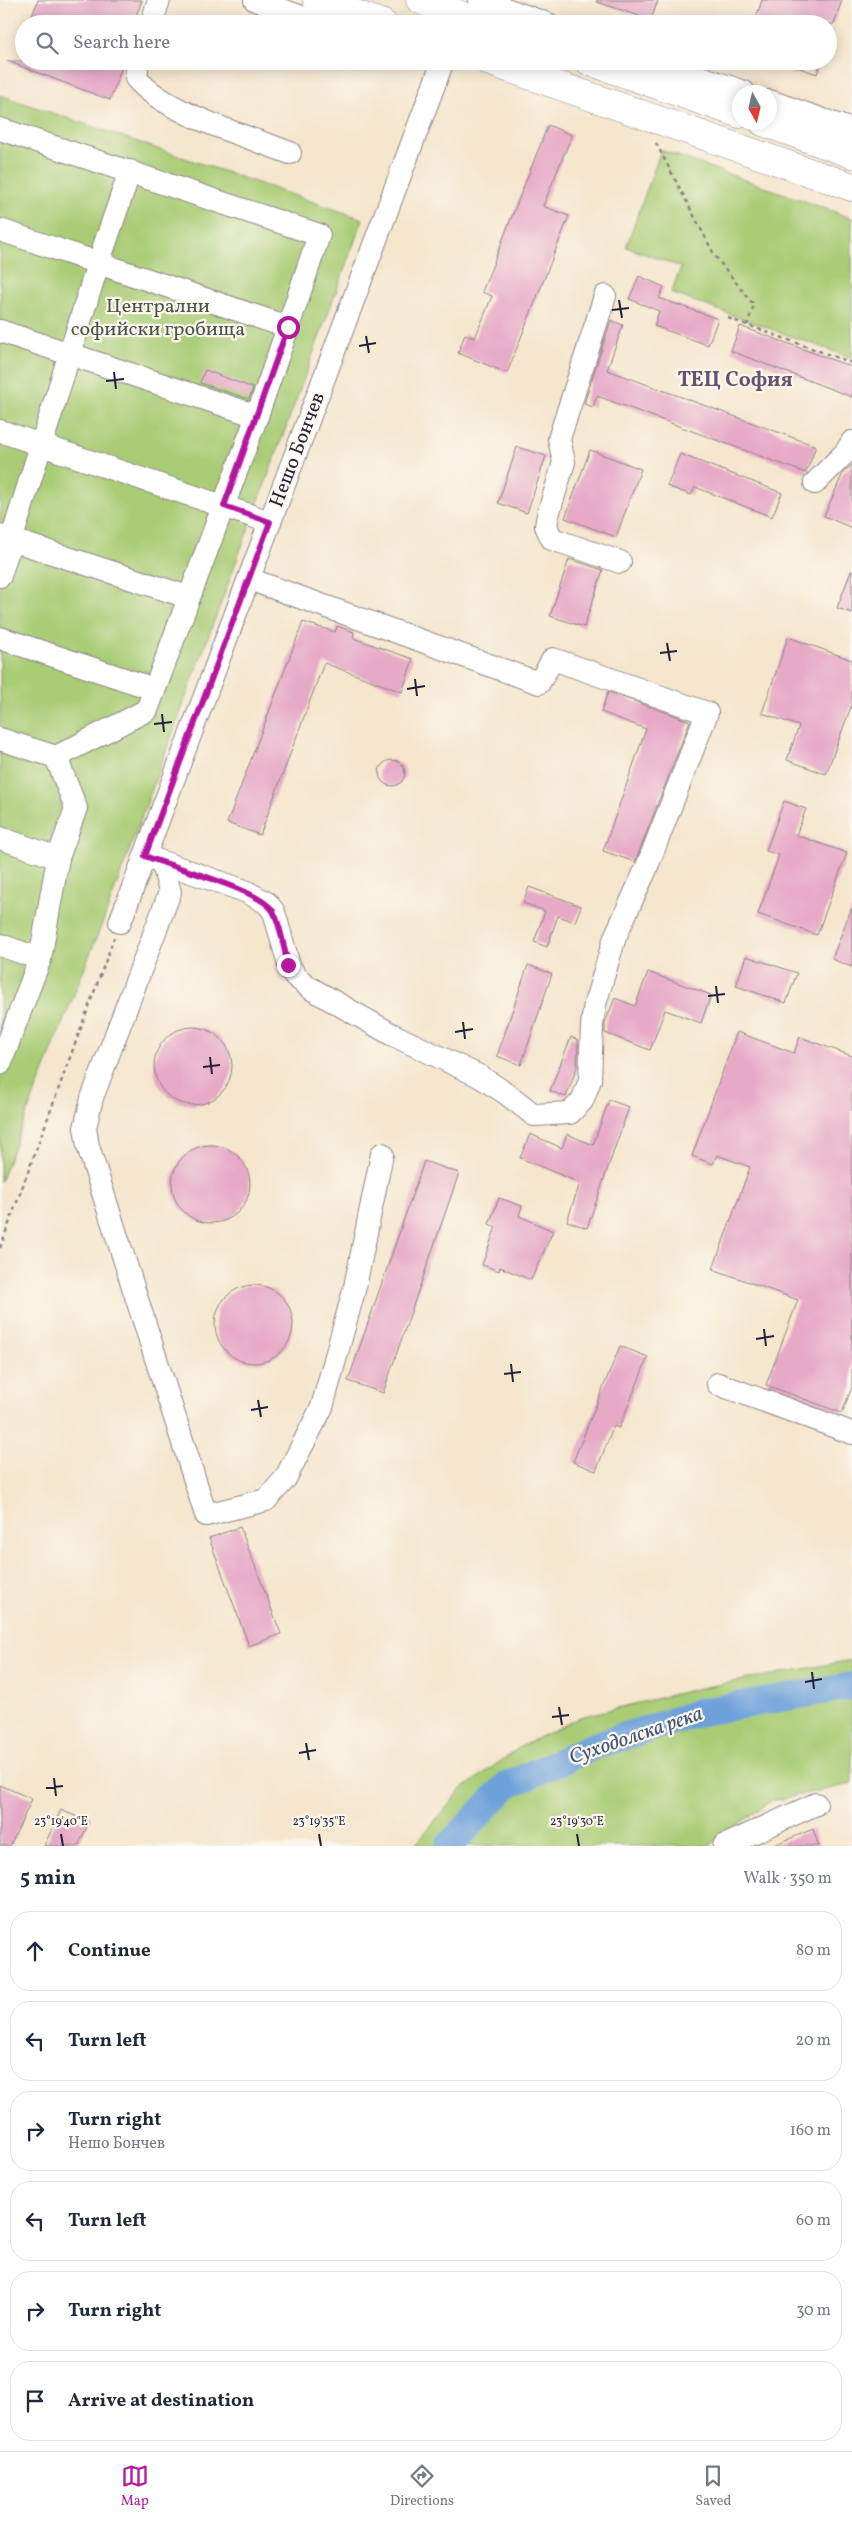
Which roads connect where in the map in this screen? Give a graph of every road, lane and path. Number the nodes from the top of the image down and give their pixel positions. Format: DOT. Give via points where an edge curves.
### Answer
graph roads {
  1 [pos="159,0"];
  2 [pos="254,0"];
  3 [pos="317,0"];
  4 [pos="420,0"];
  5 [pos="465,13"];
  6 [pos="154,15"];
  7 [pos="296,15"];
  8 [pos="358,15"];
  9 [pos="480,15"];
  10 [pos="137,70"];
  11 [pos="434,70"];
  12 [pos="514,70"];
  13 [pos="615,70"];
  14 [pos="681,70"];
  15 [pos="732,88"];
  16 [pos="777,103"];
  17 [pos="732,111"];
  18 [pos="777,127"];
  19 [pos="0,129"];
  20 [pos="852,130"];
  21 [pos="656,142"];
  22 [pos="290,153"];
  23 [pos="852,154"];
  24 [pos="130,171"];
  25 [pos="852,187"];
  26 [pos="0,230"];
  27 [pos="98,264"];
  28 [pos="605,296"];
  29 [pos="728,318"];
  30 [pos="747,325"];
  31 [pos="288,327"];
  32 [pos="0,331"];
  33 [pos="69,354"];
  34 [pos="852,363"];
  35 [pos="257,416"];
  36 [pos="0,431"];
  37 [pos="852,442"];
  38 [pos="41,444"];
  39 [pos="816,483"];
  40 [pos="224,506"];
  41 [pos="270,522"];
  42 [pos="6,537"];
  43 [pos="620,562"];
  44 [pos="0,576"];
  45 [pos="249,579"];
  46 [pos="188,597"];
  47 [pos="0,638"];
  48 [pos="154,689"];
  49 [pos="0,739"];
  50 [pos="56,756"];
  51 [pos="0,838"];
  52 [pos="58,858"];
  53 [pos="154,859"];
  54 [pos="120,922"];
  55 [pos="0,945"];
  56 [pos="40,959"];
  57 [pos="2,1055"];
  58 [pos="382,1154"];
  59 [pos="0,1248"];
  60 [pos="718,1384"];
  61 [pos="852,1433"];
  62 [pos="816,1804"];
  63 [pos="724,1846"];
  1 -- 6 [label="street"];
  2 -- 7 [label="street"];
  3 -- 8 [label="main road"];
  4 -- 5 [label="main road"];
  5 -- 9 [label="street"];
  10 -- 22 [label="street" via="136,78 145,89 167,105"];
  11 -- 41 [label="street, Нешо Бончев"];
  12 -- 25 [label="main road"];
  13 -- 17 [label="main road"];
  14 -- 15 [label="street"];
  16 -- 20 [label="street"];
  18 -- 23 [label="main road"];
  19 -- 24 [label="street"];
  21 -- 30 [label="path" via="715,256 754,305"];
  24 -- 27 [label="street"];
  24 -- 31 [label="street" via="319,235"];
  26 -- 27 [label="street"];
  27 -- 31 [label="street"];
  27 -- 33 [label="street"];
  28 -- 43 [label="street" via="559,440 564,462 546,526 552,539"];
  29 -- 30 [label="path"];
  30 -- 34 [label="path"];
  31 -- 35 [label="street"];
  32 -- 33 [label="street"];
  33 -- 35 [label="street"];
  33 -- 38 [label="street"];
  35 -- 40 [label="street"];
  36 -- 38 [label="street"];
  37 -- 39 [label="street"];
  38 -- 40 [label="street"];
  38 -- 42 [label="street"];
  40 -- 41 [label="street"];
  40 -- 46 [label="street"];
  41 -- 45 [label="street, Нешо Бончев"];
  42 -- 44 [label="street"];
  42 -- 46 [label="street"];
  45 -- 53 [label="street, Нешо Бончев"];
  45 -- 53 [label="street" via="539,683 553,659 707,713 646,869 615,937 595,1004 590,1080 582,1101 570,1113 534,1115 479,1076 414,1046 295,976 288,965 274,912 267,903 245,891"];
  46 -- 48 [label="street"];
  47 -- 48 [label="street"];
  48 -- 50 [label="street" via="147,710"];
  49 -- 50 [label="street"];
  50 -- 52 [label="street" via="76,808"];
  51 -- 52 [label="street"];
  52 -- 56 [label="street"];
  53 -- 54 [label="street, Нешо Бончев"];
  53 -- 58 [label="street" via="170,892 92,1098 85,1128 88,1146 206,1515 266,1500 285,1479 322,1407 355,1287"];
  54 -- 59 [label="path"];
  55 -- 56 [label="street"];
  56 -- 57 [label="street"];
  60 -- 61 [label="street"];
  62 -- 63 [label="street"];
}
